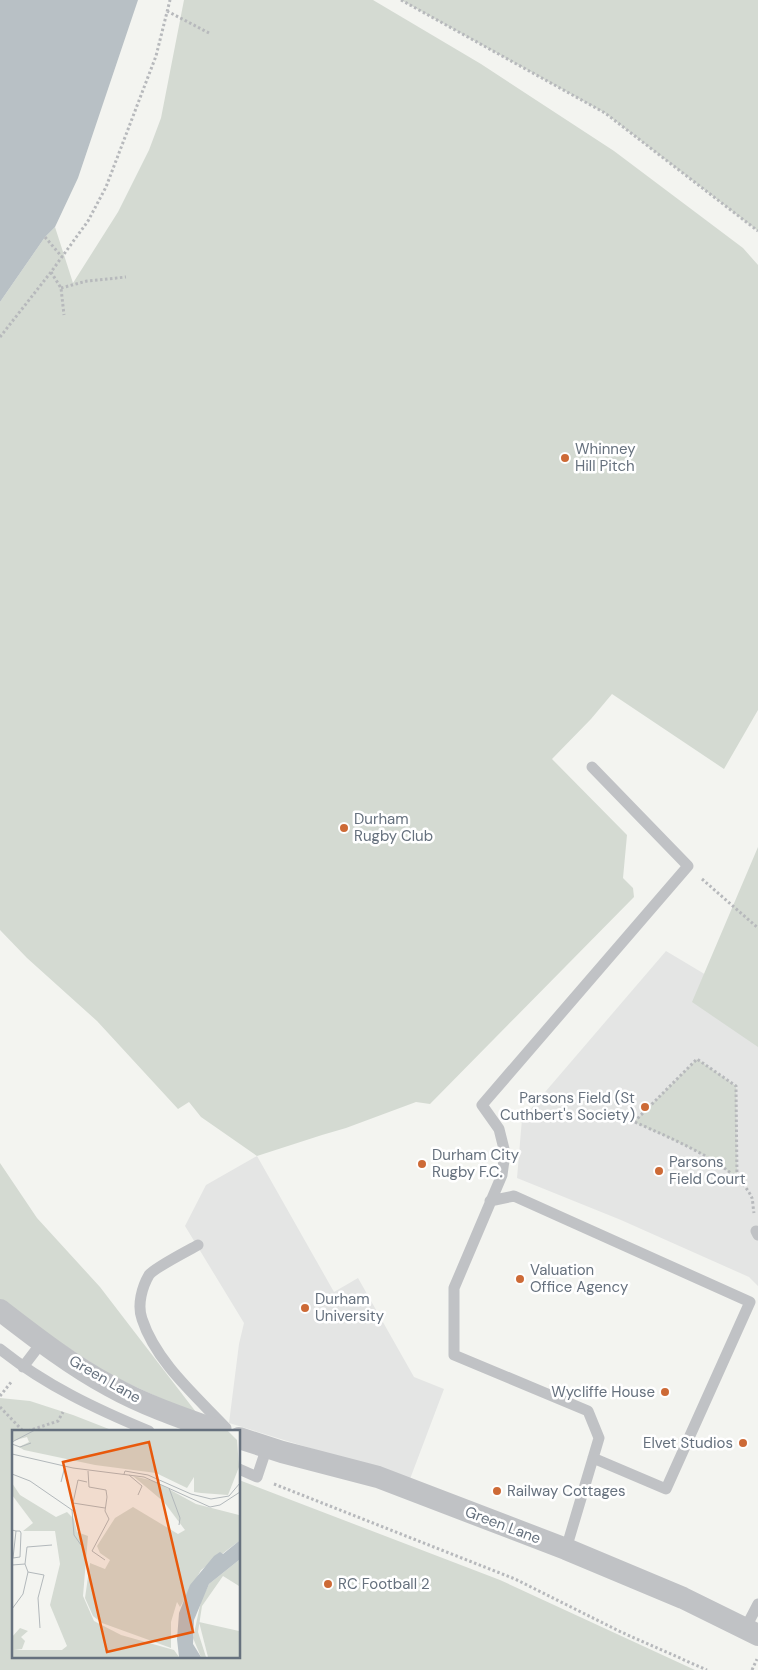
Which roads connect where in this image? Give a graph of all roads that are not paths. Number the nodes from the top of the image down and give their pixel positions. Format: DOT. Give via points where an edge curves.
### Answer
graph roads {
  1 [pos="592,766"];
  2 [pos="490,1201"];
  3 [pos="198,1245"];
  4 [pos="0,1310"];
  5 [pos="42,1342"];
  6 [pos="0,1349"];
  7 [pos="23,1367"];
  8 [pos="147,1430"];
  9 [pos="216,1430"];
  10 [pos="228,1430"];
  11 [pos="240,1438"];
  12 [pos="267,1447"];
  13 [pos="593,1458"];
  14 [pos="240,1470"];
  15 [pos="566,1549"];
  16 [pos="758,1604"];
  17 [pos="752,1632"];
  1 -- 2 [label="lane" via="688,866 482,1105 499,1129 506,1153 502,1176"];
  2 -- 13 [label="lane" via="454,1288 454,1355 588,1411 599,1438"];
  2 -- 13 [label="lane" via="514,1196 750,1302 666,1489"];
  3 -- 10 [label="lane" via="150,1274 140,1298 142,1318 156,1348 182,1382"];
  4 -- 5 [label="street, Green Lane"];
  5 -- 7 [label="lane"];
  5 -- 9 [label="street, Green Lane" via="109,1386 168,1413"];
  6 -- 7 [label="lane"];
  7 -- 8 [label="lane" via="73,1397"];
  11 -- 12 [label="street, Green Lane"];
  12 -- 14 [label="lane" via="258,1477"];
  12 -- 15 [label="street, Green Lane" via="378,1477"];
  13 -- 15 [label="lane"];
  15 -- 17 [label="street, Green Lane" via="683,1598"];
  16 -- 17 [label="lane"];
}
